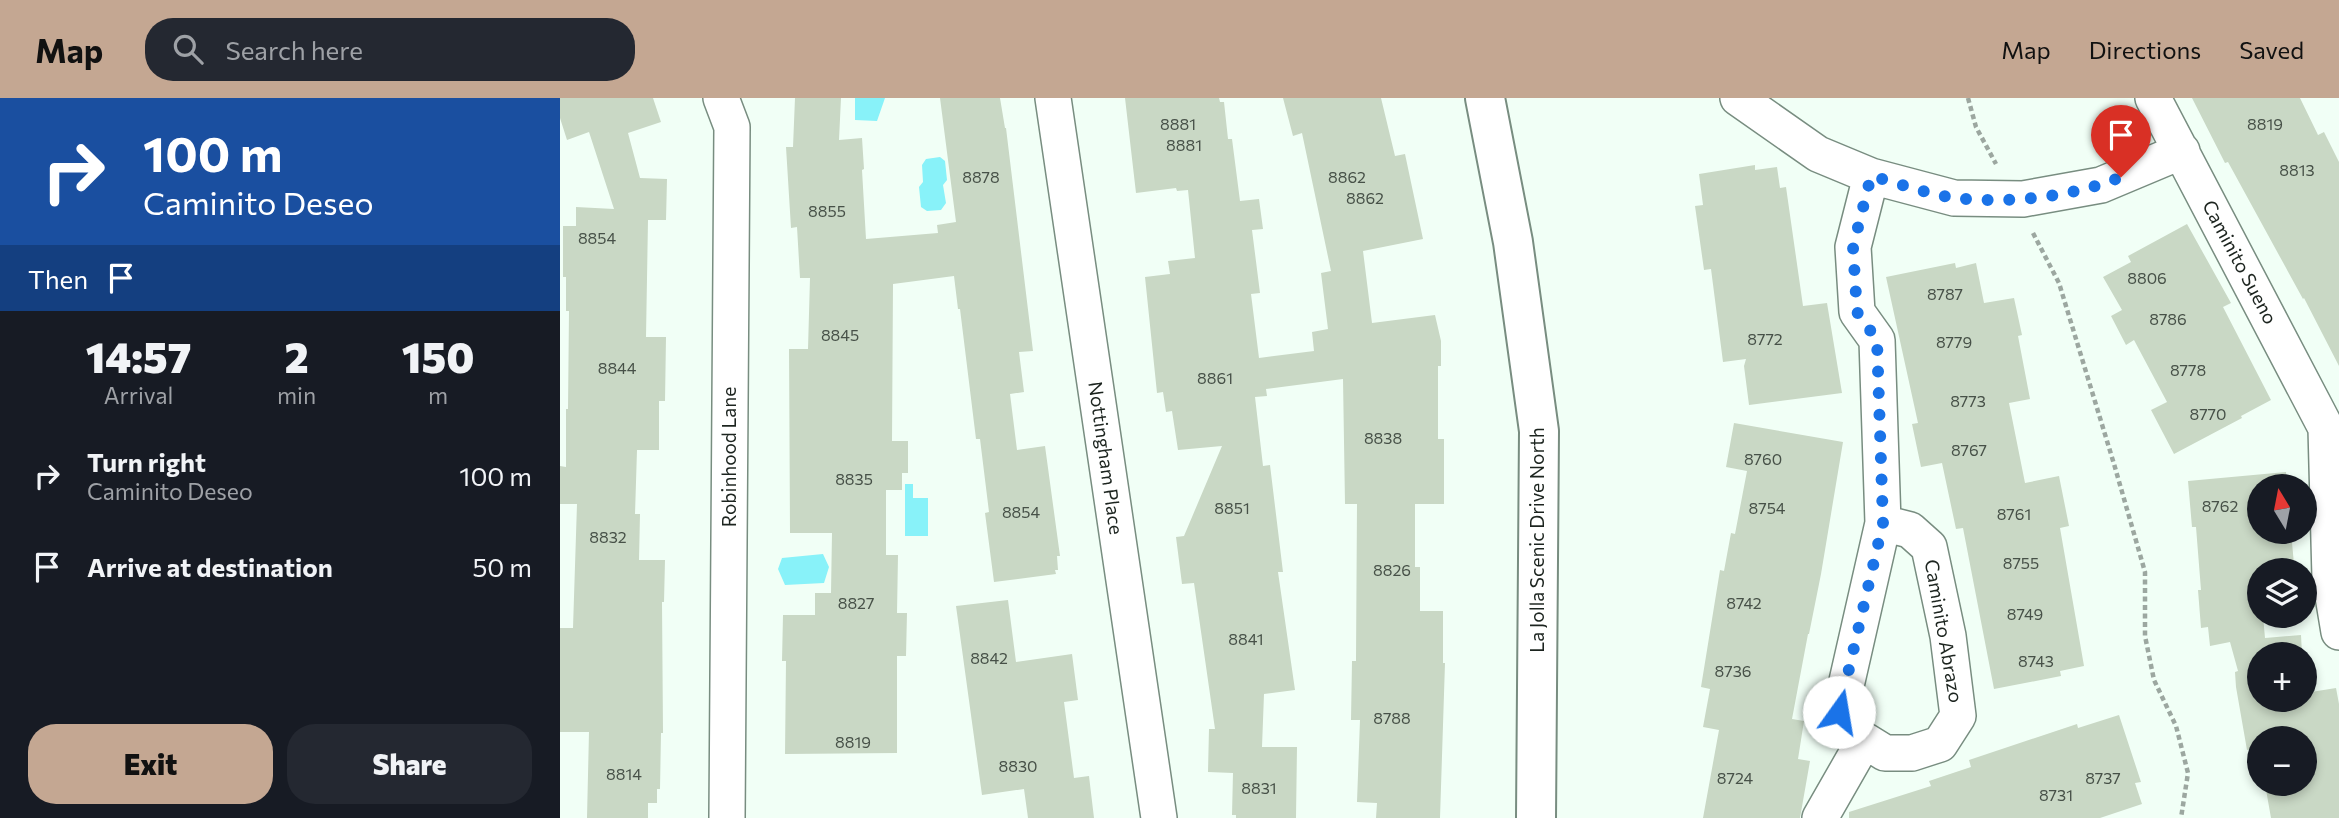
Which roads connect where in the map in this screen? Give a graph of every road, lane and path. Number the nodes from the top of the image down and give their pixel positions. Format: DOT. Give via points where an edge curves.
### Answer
graph roads {
  1 [pos="720,98"];
  2 [pos="1053,98"];
  3 [pos="1485,98"];
  4 [pos="1738,98"];
  5 [pos="1968,98"];
  6 [pos="2152,98"];
  7 [pos="2182,151"];
  8 [pos="1871,176"];
  9 [pos="2015,199"];
  10 [pos="2332,440"];
  11 [pos="1883,523"];
  12 [pos="2339,632"];
  13 [pos="1864,741"];
  14 [pos="727,818"];
  15 [pos="1159,818"];
  16 [pos="1536,818"];
  17 [pos="1820,818"];
  18 [pos="2182,818"];
  1 -- 14 [label="street, Robinhood Lane" via="732,127"];
  2 -- 15 [label="street, Nottingham Place"];
  3 -- 16 [label="main road, La Jolla Scenic Drive North" via="1513,242 1539,431"];
  4 -- 8 [label="street" via="1818,154"];
  5 -- 9 [label="path" via="1976,127"];
  6 -- 7 [label="street, Caminito Sueno"];
  7 -- 9 [label="street" via="2101,185"];
  7 -- 10 [label="street, Caminito Sueno"];
  8 -- 9 [label="street" via="1954,198"];
  8 -- 11 [label="street, Caminito Abrazo" via="1853,247 1857,312 1877,340"];
  9 -- 18 [label="path" via="2059,283 2145,572 2145,636 2154,680 2176,726 2188,773"];
  10 -- 12 [label="street, Caminito Sueno" via="2330,578"];
  11 -- 13 [label="street, Caminito Abrazo" via="1839,712 1851,732"];
  11 -- 13 [label="street, Caminito Abrazo" via="1910,530 1929,547 1948,636 1958,716 1940,744 1912,753 1885,753"];
  13 -- 17 [label="street"];
}
